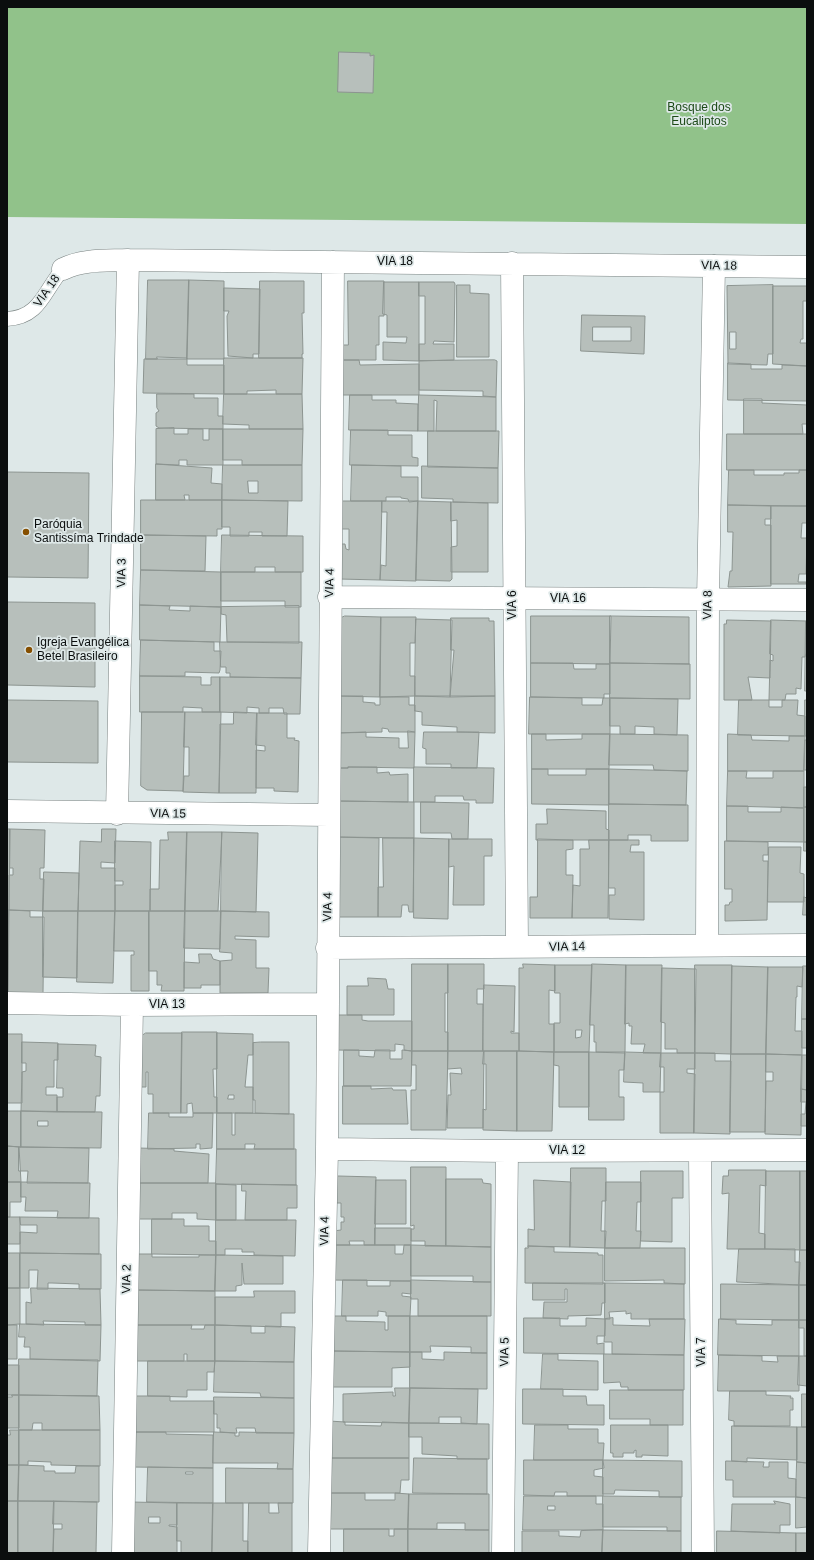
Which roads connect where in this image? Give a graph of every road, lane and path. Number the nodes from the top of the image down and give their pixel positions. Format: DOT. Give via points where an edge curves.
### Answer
graph roads {
  1 [pos="128,260"];
  2 [pos="333,262"];
  3 [pos="512,263"];
  4 [pos="714,266"];
  5 [pos="807,267"];
  6 [pos="63,269"];
  7 [pos="7,319"];
  8 [pos="329,597"];
  9 [pos="513,599"];
  10 [pos="708,600"];
  11 [pos="807,600"];
  12 [pos="7,811"];
  13 [pos="117,814"];
  14 [pos="329,815"];
  15 [pos="707,945"];
  16 [pos="807,945"];
  17 [pos="517,947"];
  18 [pos="327,948"];
  19 [pos="7,1003"];
  20 [pos="326,1004"];
  21 [pos="132,1005"];
  22 [pos="327,1149"];
  23 [pos="807,1150"];
  24 [pos="507,1151"];
  25 [pos="700,1151"];
  26 [pos="123,1553"];
  27 [pos="319,1553"];
  28 [pos="502,1553"];
  29 [pos="704,1553"];
  1 -- 2 [label="street, VIA 18"];
  1 -- 6 [label="street, VIA 18" via="85,262 72,264"];
  1 -- 13 [label="street, VIA 3"];
  2 -- 3 [label="street, VIA 18"];
  2 -- 8 [label="street, VIA 4"];
  3 -- 4 [label="street, VIA 18"];
  3 -- 9 [label="street, VIA 6"];
  4 -- 5 [label="street, VIA 18"];
  4 -- 10 [label="street, VIA 8"];
  6 -- 7 [label="lane, VIA 18" via="37,307 22,317"];
  8 -- 9 [label="street, VIA 16"];
  8 -- 14 [label="street, VIA 4"];
  9 -- 10 [label="street, VIA 16"];
  9 -- 17 [label="street, VIA 6"];
  10 -- 11 [label="street, VIA 16"];
  10 -- 15 [label="street, VIA 8"];
  12 -- 13 [label="street, VIA 15"];
  13 -- 14 [label="street, VIA 15"];
  14 -- 18 [label="street, VIA 4"];
  15 -- 16 [label="street, VIA 14"];
  15 -- 17 [label="street, VIA 14"];
  17 -- 18 [label="street, VIA 14"];
  18 -- 20 [label="street, VIA 4"];
  19 -- 21 [label="street, VIA 13"];
  20 -- 21 [label="street, VIA 13"];
  20 -- 22 [label="street, VIA 4"];
  21 -- 26 [label="street, VIA 2"];
  22 -- 24 [label="street, VIA 12"];
  22 -- 27 [label="street, VIA 4"];
  23 -- 25 [label="street, VIA 12"];
  24 -- 25 [label="street, VIA 12"];
  24 -- 28 [label="street, VIA 5"];
  25 -- 29 [label="street, VIA 7"];
}
